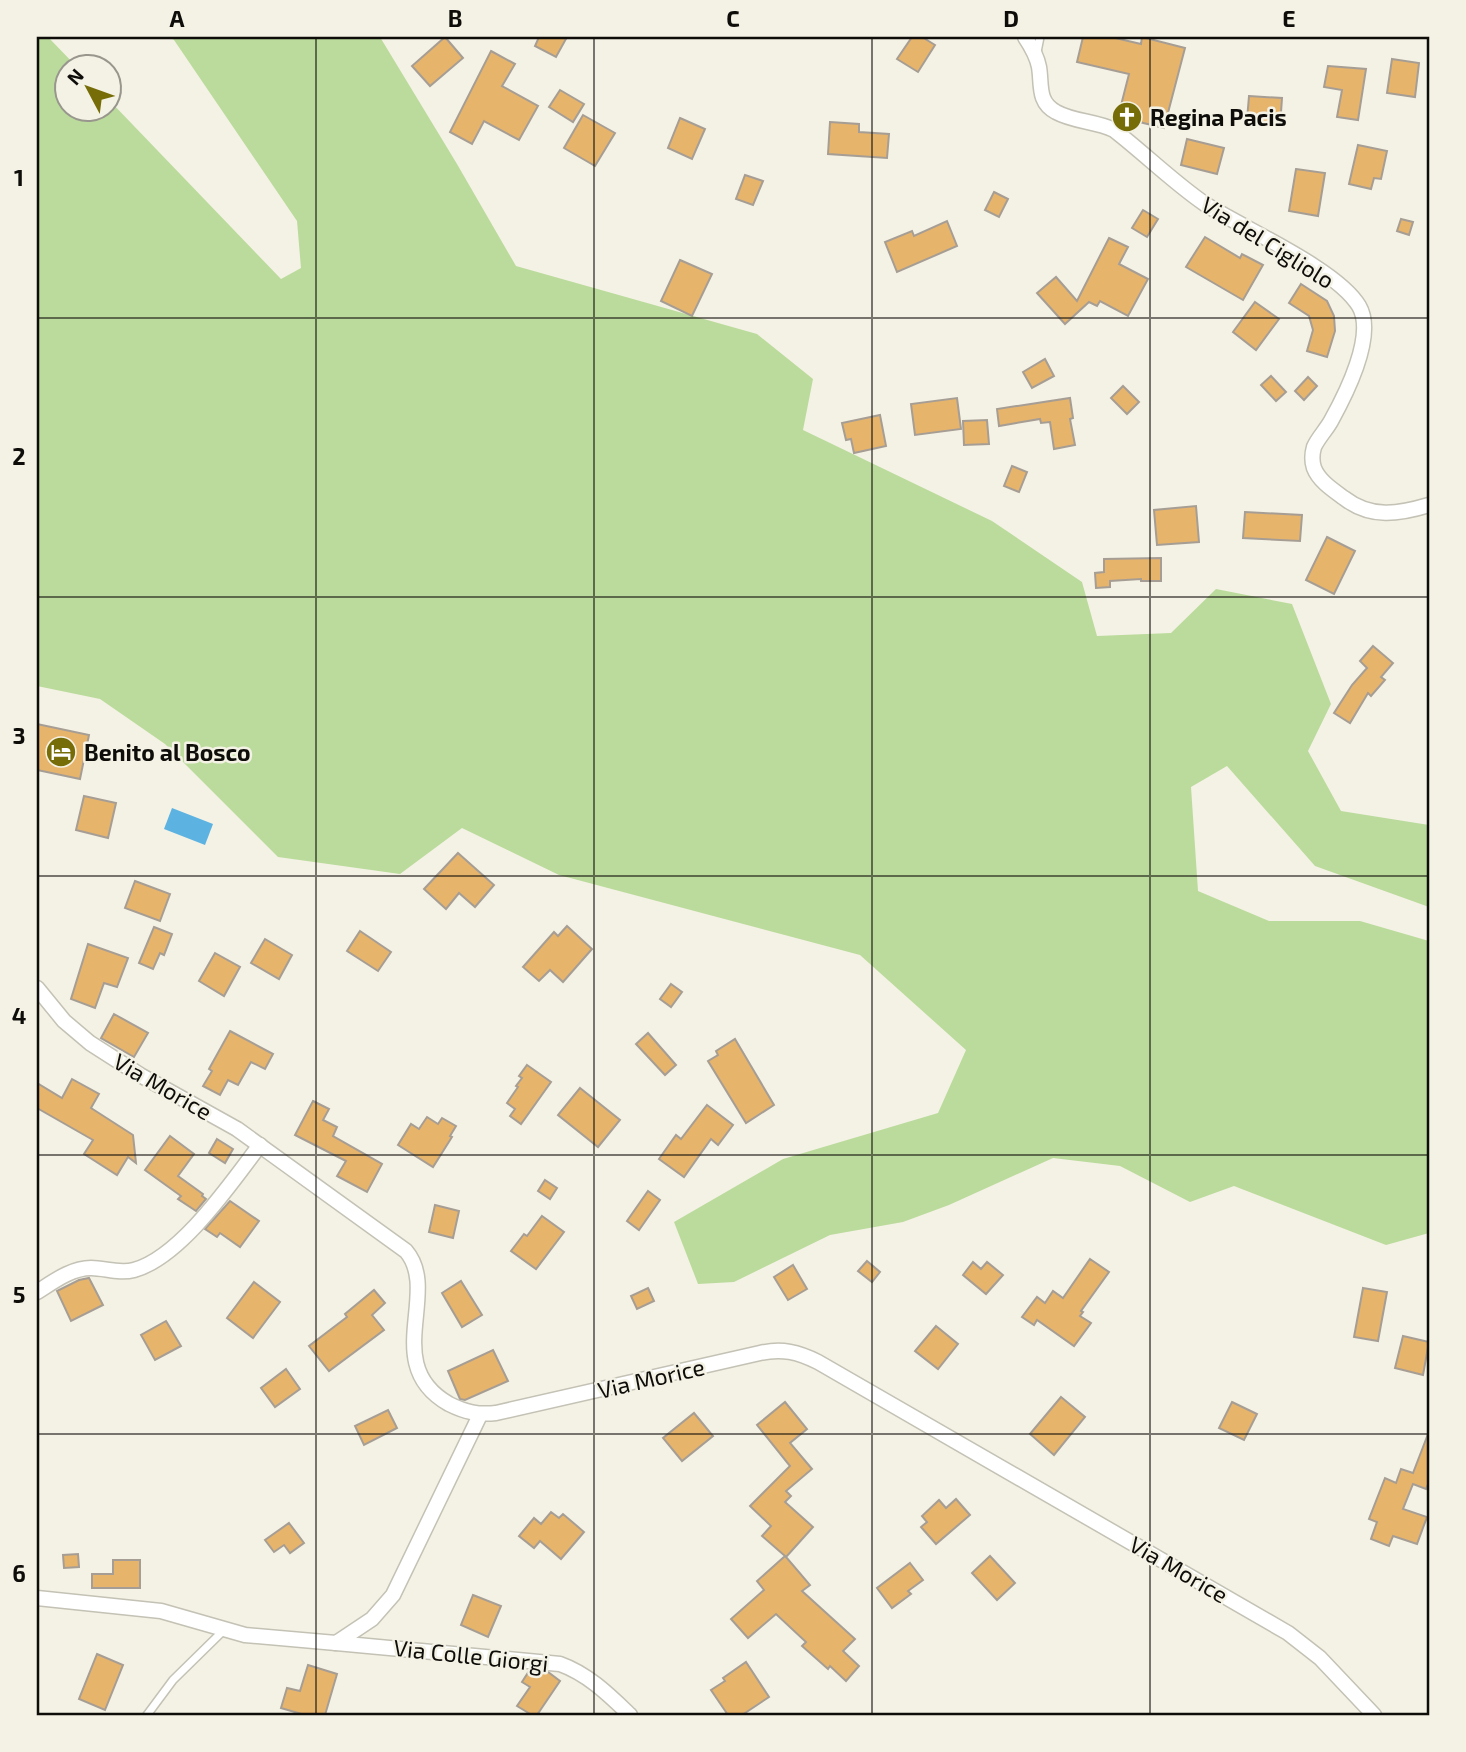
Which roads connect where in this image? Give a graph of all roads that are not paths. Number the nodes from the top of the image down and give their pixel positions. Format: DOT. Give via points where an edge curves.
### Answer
graph roads {
  1 [pos="1025,37"];
  2 [pos="1040,37"];
  3 [pos="1036,57"];
  4 [pos="1429,505"];
  5 [pos="37,988"];
  6 [pos="260,1145"];
  7 [pos="37,1292"];
  8 [pos="480,1415"];
  9 [pos="37,1598"];
  10 [pos="224,1629"];
  11 [pos="336,1643"];
  12 [pos="147,1715"];
  13 [pos="631,1715"];
  14 [pos="1374,1715"];
  1 -- 3 [label="street, Via del Cigliolo"];
  2 -- 3 [label="lane"];
  3 -- 4 [label="street, Via del Cigliolo" via="1041,93 1049,107 1114,130 1198,199 1311,265 1354,298 1364,321 1360,352 1346,393 1315,446 1314,467 1324,482 1364,510 1393,513"];
  5 -- 6 [label="street, Via Morice" via="90,1043"];
  6 -- 7 [label="street" via="207,1214 160,1256 130,1271 79,1269"];
  6 -- 8 [label="street, Via Morice" via="411,1256 419,1279 414,1332 421,1373 439,1398"];
  8 -- 11 [label="street" via="393,1595 372,1619"];
  8 -- 14 [label="street, Via Morice" via="760,1353 780,1350 799,1354 1277,1626 1320,1658"];
  9 -- 10 [label="street, Via Colle Giorgi" via="161,1611"];
  10 -- 11 [label="street, Via Colle Giorgi"];
  10 -- 12 [label="lane" via="173,1680"];
  11 -- 13 [label="street, Via Colle Giorgi" via="560,1664 596,1684"];
}
